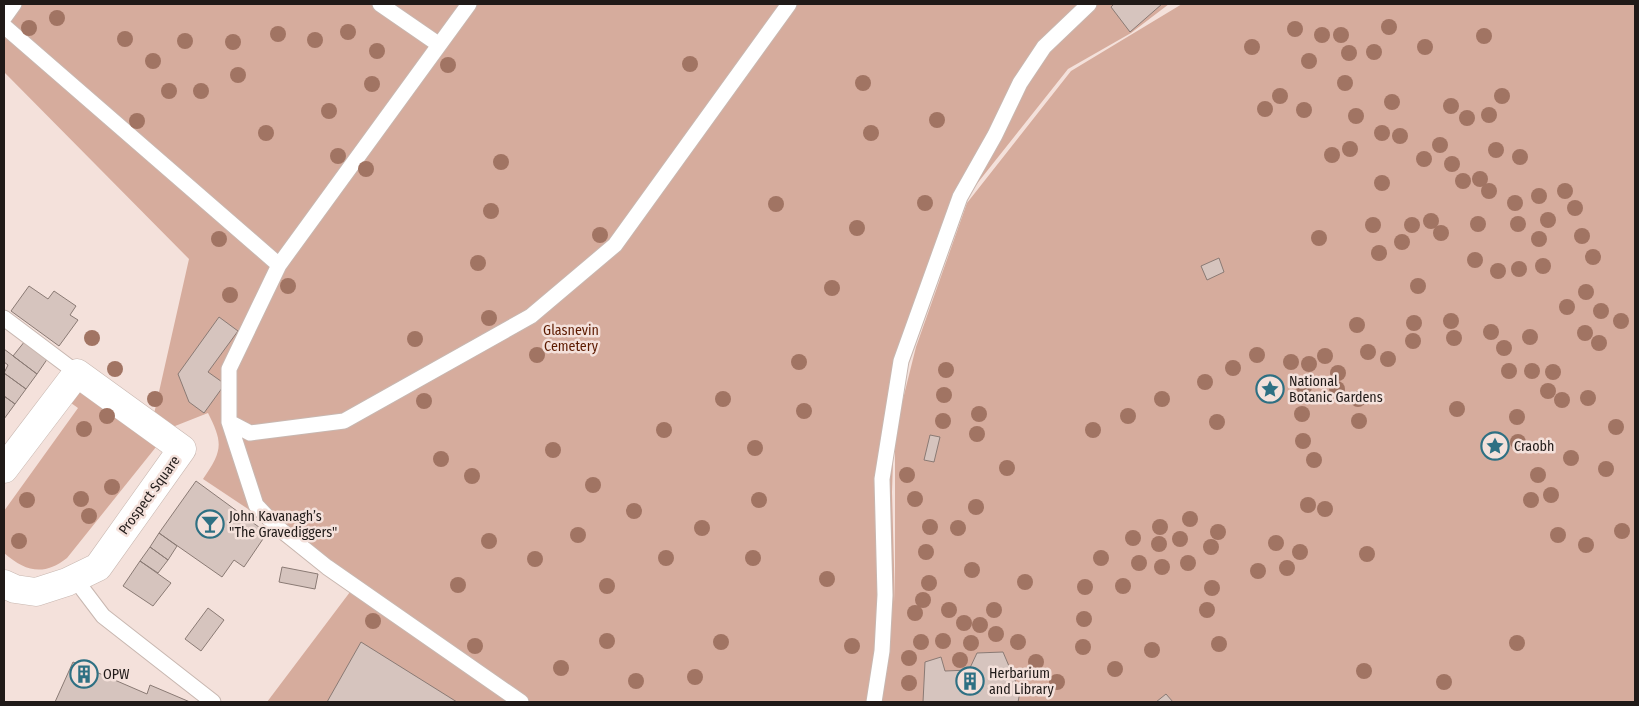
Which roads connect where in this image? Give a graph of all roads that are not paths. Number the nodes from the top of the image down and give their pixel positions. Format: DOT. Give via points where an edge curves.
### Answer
graph roads {
  1 [pos="14,4"];
  2 [pos="380,4"];
  3 [pos="469,4"];
  4 [pos="789,4"];
  5 [pos="1089,4"];
  6 [pos="4,18"];
  7 [pos="4,26"];
  8 [pos="438,44"];
  9 [pos="279,265"];
  10 [pos="4,318"];
  11 [pos="77,373"];
  12 [pos="229,422"];
  13 [pos="4,469"];
  14 [pos="75,579"];
  15 [pos="8,593"];
  16 [pos="213,702"];
  17 [pos="521,702"];
  18 [pos="874,702"];
  1 -- 6 [label="lane"];
  2 -- 8 [label="lane"];
  3 -- 8 [label="lane"];
  4 -- 12 [label="lane" via="614,245 531,316 344,421 250,433"];
  5 -- 18 [label="lane" via="1044,47 1020,83 960,197 901,361 882,479 885,595 882,651"];
  7 -- 9 [label="lane"];
  8 -- 9 [label="lane"];
  9 -- 12 [label="lane" via="229,369"];
  10 -- 11 [label="lane"];
  11 -- 13 [label="street"];
  11 -- 14 [label="street, Prospect Square" via="182,449 98,567"];
  12 -- 17 [label="lane" via="256,505 276,526 327,567"];
  14 -- 15 [label="street, Prospect Square" via="36,592"];
  14 -- 16 [label="lane" via="103,616"];
}
